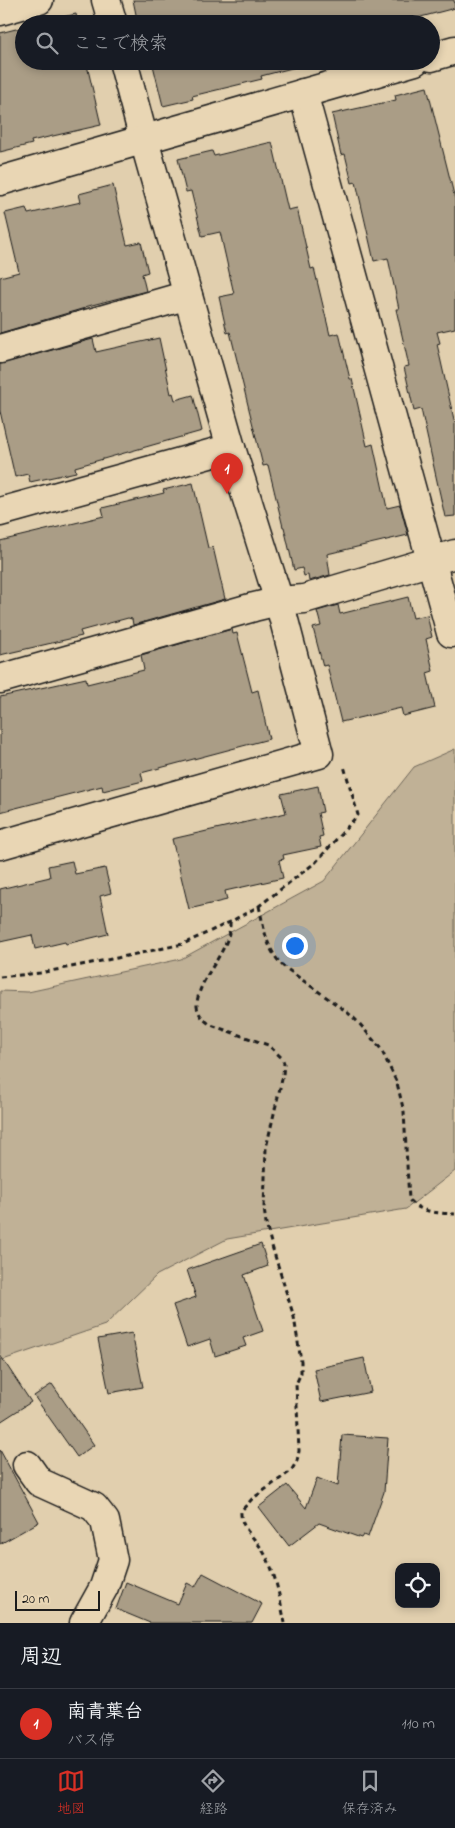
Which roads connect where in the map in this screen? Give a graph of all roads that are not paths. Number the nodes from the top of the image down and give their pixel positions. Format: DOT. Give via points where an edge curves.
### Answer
graph roads {
  1 [pos="39,0"];
  2 [pos="106,0"];
  3 [pos="0,11"];
  4 [pos="110,15"];
  5 [pos="125,70"];
  6 [pos="384,70"];
  7 [pos="303,93"];
  8 [pos="144,140"];
  9 [pos="0,181"];
  10 [pos="188,295"];
  11 [pos="0,349"];
  12 [pos="231,448"];
  13 [pos="0,512"];
  14 [pos="444,557"];
  15 [pos="279,602"];
  16 [pos="451,633"];
  17 [pos="0,679"];
  18 [pos="0,845"];
  19 [pos="27,1465"];
  20 [pos="84,1623"];
  1 -- 3 [label="street"];
  2 -- 4 [label="street"];
  5 -- 8 [label="street"];
  6 -- 7 [label="street"];
  7 -- 8 [label="street"];
  7 -- 14 [label="street"];
  8 -- 9 [label="street"];
  8 -- 10 [label="street"];
  10 -- 11 [label="street"];
  10 -- 12 [label="street"];
  12 -- 13 [label="street"];
  12 -- 15 [label="street"];
  14 -- 15 [label="street" via="304,599"];
  14 -- 16 [label="street"];
  15 -- 17 [label="street"];
  15 -- 18 [label="street" via="319,754"];
  19 -- 20 [label="street" via="40,1482 94,1507 105,1521 113,1560 104,1587"];
}
